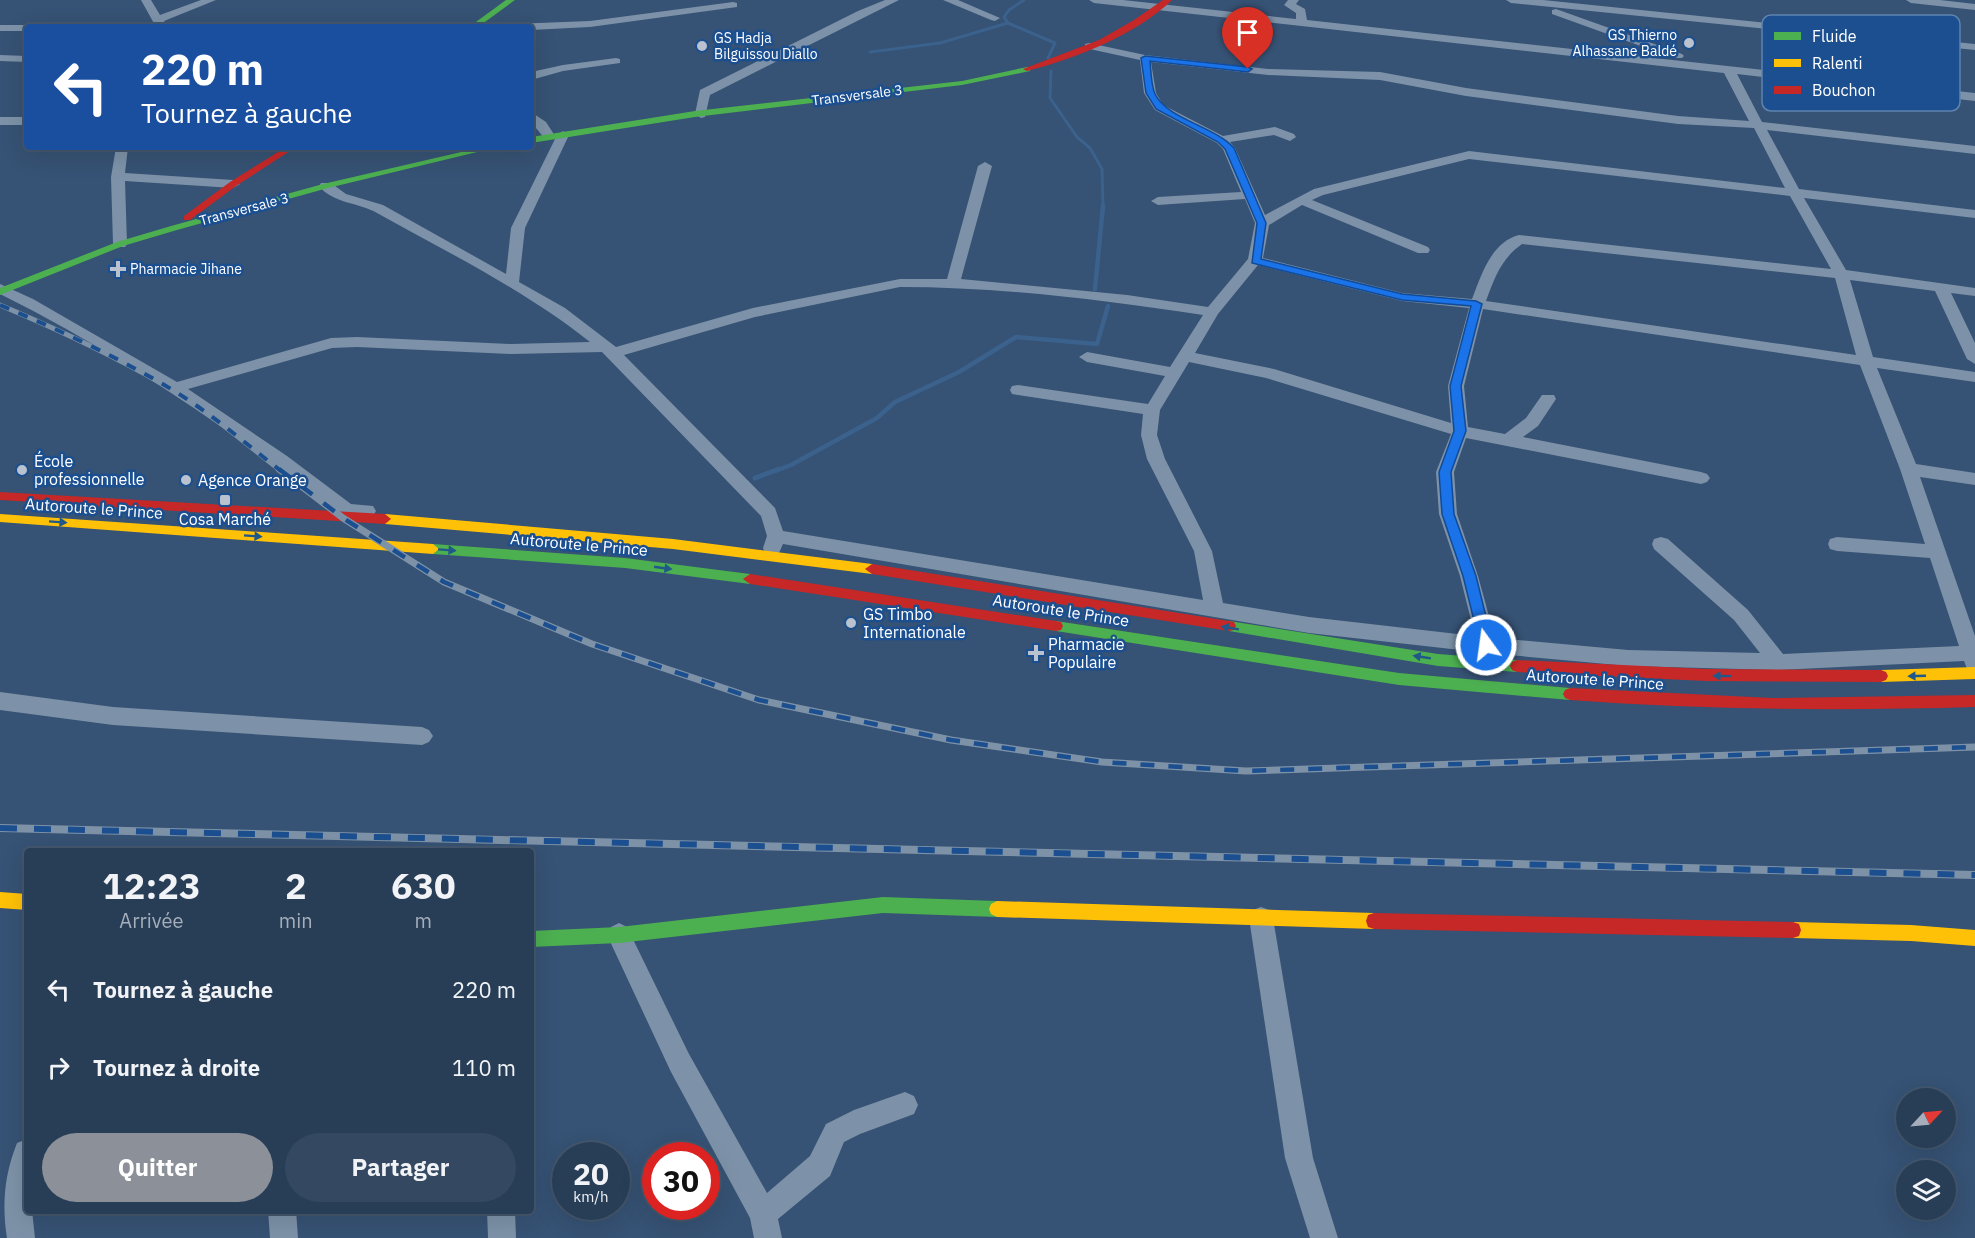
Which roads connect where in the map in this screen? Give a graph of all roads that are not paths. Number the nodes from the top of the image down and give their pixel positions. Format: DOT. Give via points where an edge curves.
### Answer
graph roads {
  1 [pos="146,0"];
  2 [pos="211,0"];
  3 [pos="511,0"];
  4 [pos="894,0"];
  5 [pos="948,0"];
  6 [pos="1094,0"];
  7 [pos="1294,0"];
  8 [pos="1511,0"];
  9 [pos="1911,0"];
  10 [pos="1525,1"];
  11 [pos="1163,4"];
  12 [pos="733,5"];
  13 [pos="1975,7"];
  14 [pos="995,18"];
  15 [pos="160,23"];
  16 [pos="1302,23"];
  17 [pos="476,24"];
  18 [pos="1762,25"];
  19 [pos="534,26"];
  20 [pos="0,28"];
  21 [pos="24,28"];
  22 [pos="1960,45"];
  23 [pos="1089,46"];
  24 [pos="1975,47"];
  25 [pos="0,58"];
  26 [pos="1145,58"];
  27 [pos="24,59"];
  28 [pos="616,61"];
  29 [pos="1709,67"];
  30 [pos="1729,71"];
  31 [pos="1762,74"];
  32 [pos="534,75"];
  33 [pos="1960,95"];
  34 [pos="1975,97"];
  35 [pos="701,114"];
  36 [pos="534,118"];
  37 [pos="0,121"];
  38 [pos="24,122"];
  39 [pos="1759,125"];
  40 [pos="556,135"];
  41 [pos="1290,137"];
  42 [pos="534,139"];
  43 [pos="1221,140"];
  44 [pos="122,150"];
  45 [pos="287,150"];
  46 [pos="481,150"];
  47 [pos="1975,150"];
  48 [pos="985,166"];
  49 [pos="118,177"];
  50 [pos="233,184"];
  51 [pos="326,186"];
  52 [pos="1795,194"];
  53 [pos="1250,195"];
  54 [pos="1301,200"];
  55 [pos="1158,201"];
  56 [pos="1975,214"];
  57 [pos="1262,223"];
  58 [pos="174,228"];
  59 [pos="120,244"];
  60 [pos="1423,250"];
  61 [pos="1256,260"];
  62 [pos="1841,274"];
  63 [pos="512,282"];
  64 [pos="953,283"];
  65 [pos="1941,288"];
  66 [pos="2,290"];
  67 [pos="1975,292"];
  68 [pos="1476,304"];
  69 [pos="1212,312"];
  70 [pos="608,350"];
  71 [pos="1186,356"];
  72 [pos="1087,357"];
  73 [pos="1975,359"];
  74 [pos="1866,362"];
  75 [pos="1175,373"];
  76 [pos="1975,377"];
  77 [pos="175,388"];
  78 [pos="1017,390"];
  79 [pos="1548,399"];
  80 [pos="1152,410"];
  81 [pos="1460,431"];
  82 [pos="1508,440"];
  83 [pos="1909,469"];
  84 [pos="1701,478"];
  85 [pos="1975,479"];
  86 [pos="0,495"];
  87 [pos="0,518"];
  88 [pos="483,527"];
  89 [pos="1661,544"];
  90 [pos="1838,544"];
  91 [pos="772,546"];
  92 [pos="1937,552"];
  93 [pos="1214,609"];
  94 [pos="1486,645"];
  95 [pos="1974,657"];
  96 [pos="1778,662"];
  97 [pos="1975,674"];
  98 [pos="0,701"];
  99 [pos="1975,701"];
  100 [pos="422,736"];
  101 [pos="0,900"];
  102 [pos="24,902"];
  103 [pos="1261,918"];
  104 [pos="618,934"];
  105 [pos="1975,938"];
  106 [pos="534,939"];
  107 [pos="906,1105"];
  108 [pos="24,1159"];
  109 [pos="282,1214"];
  110 [pos="501,1214"];
  111 [pos="765,1226"];
  112 [pos="21,1238"];
  113 [pos="284,1238"];
  114 [pos="502,1238"];
  115 [pos="1324,1238"];
  1 -- 15 [label="street"];
  2 -- 15 [label="street"];
  3 -- 17 [label="main road"];
  4 -- 35 [label="street" via="704,93"];
  5 -- 14 [label="street"];
  6 -- 11 [label="street"];
  7 -- 16 [label="street" via="1289,5 1300,10"];
  8 -- 10 [label="street"];
  9 -- 13 [label="street"];
  10 -- 18 [label="street"];
  10 -- 29 [label="street"];
  11 -- 16 [label="street"];
  11 -- 23 [label="main road, Transversale 3"];
  12 -- 19 [label="street" via="590,24"];
  16 -- 29 [label="street"];
  20 -- 21 [label="street"];
  22 -- 24 [label="street"];
  23 -- 26 [label="street"];
  23 -- 35 [label="main road, Transversale 3" via="1022,70 954,84"];
  25 -- 27 [label="street"];
  26 -- 39 [label="street" via="1268,72 1380,76 1466,92 1678,120"];
  26 -- 43 [label="street" via="1150,93 1160,107"];
  28 -- 32 [label="street"];
  29 -- 30 [label="street"];
  30 -- 31 [label="street"];
  30 -- 39 [label="street"];
  33 -- 34 [label="street"];
  35 -- 40 [label="main road, Transversale 3"];
  36 -- 40 [label="street"];
  37 -- 38 [label="street"];
  39 -- 47 [label="street"];
  39 -- 52 [label="street"];
  40 -- 42 [label="main road, Transversale 3"];
  40 -- 63 [label="street" via="518,228"];
  41 -- 43 [label="street" via="1275,131"];
  43 -- 53 [label="street" via="1229,148"];
  44 -- 49 [label="street"];
  45 -- 50 [label="main road"];
  46 -- 51 [label="main road, Transversale 3"];
  48 -- 64 [label="street"];
  49 -- 50 [label="street"];
  49 -- 59 [label="street"];
  50 -- 58 [label="main road"];
  51 -- 58 [label="main road, Transversale 3"];
  51 -- 63 [label="street" via="341,197 378,208"];
  52 -- 54 [label="street" via="1469,155 1319,192"];
  52 -- 56 [label="street"];
  52 -- 62 [label="street"];
  53 -- 55 [label="street"];
  53 -- 57 [label="street"];
  54 -- 57 [label="street"];
  54 -- 60 [label="street"];
  57 -- 61 [label="street"];
  58 -- 59 [label="main road, Transversale 3"];
  59 -- 66 [label="main road, Transversale 3"];
  61 -- 68 [label="street" via="1402,297"];
  61 -- 69 [label="street"];
  62 -- 65 [label="street"];
  62 -- 68 [label="street" via="1519,239 1493,264"];
  62 -- 74 [label="street"];
  63 -- 70 [label="street" via="560,311"];
  64 -- 69 [label="street" via="1127,299"];
  64 -- 70 [label="street" via="900,283 841,293"];
  65 -- 67 [label="street"];
  65 -- 73 [label="street"];
  66 -- 77 [label="street"];
  68 -- 74 [label="street"];
  68 -- 81 [label="street" via="1456,386"];
  69 -- 71 [label="street"];
  70 -- 77 [label="street" via="330,343"];
  70 -- 91 [label="street" via="769,513"];
  71 -- 75 [label="street"];
  71 -- 81 [label="street" via="1268,372"];
  72 -- 75 [label="street"];
  74 -- 76 [label="street"];
  74 -- 83 [label="street"];
  75 -- 80 [label="street"];
  77 -- 88 [label="street" via="347,510 475,518"];
  78 -- 80 [label="street"];
  79 -- 82 [label="street" via="1532,422"];
  80 -- 93 [label="street" via="1149,435 1156,459 1203,551"];
  81 -- 82 [label="street"];
  81 -- 94 [label="street" via="1445,472 1448,514"];
  82 -- 84 [label="street"];
  83 -- 85 [label="street"];
  83 -- 92 [label="street"];
  86 -- 88 [label="main road, Autoroute le Prince"];
  87 -- 99 [label="main road, Autoroute le Prince, one-way" via="625,563 1399,679 1642,700 1868,705"];
  88 -- 91 [label="main road, Autoroute le Prince"];
  89 -- 96 [label="street" via="1742,615"];
  90 -- 92 [label="street"];
  91 -- 93 [label="street"];
  97 -- 91 [label="main road, Autoroute le Prince, one-way" via="1846,678 1653,675 1459,662"];
  92 -- 95 [label="street"];
  93 -- 94 [label="street" via="1309,625"];
  94 -- 96 [label="street" via="1628,658"];
  95 -- 96 [label="street"];
  98 -- 100 [label="street" via="113,716"];
  101 -- 102 [label="main road"];
  103 -- 104 [label="main road" via="883,905"];
  103 -- 105 [label="main road" via="1911,933"];
  103 -- 115 [label="street" via="1299,1158"];
  104 -- 106 [label="main road"];
  104 -- 111 [label="street"];
  107 -- 111 [label="street" via="835,1133 820,1166"];
  108 -- 112 [label="street" via="17,1210"];
  109 -- 113 [label="street"];
  110 -- 114 [label="street"];
}
